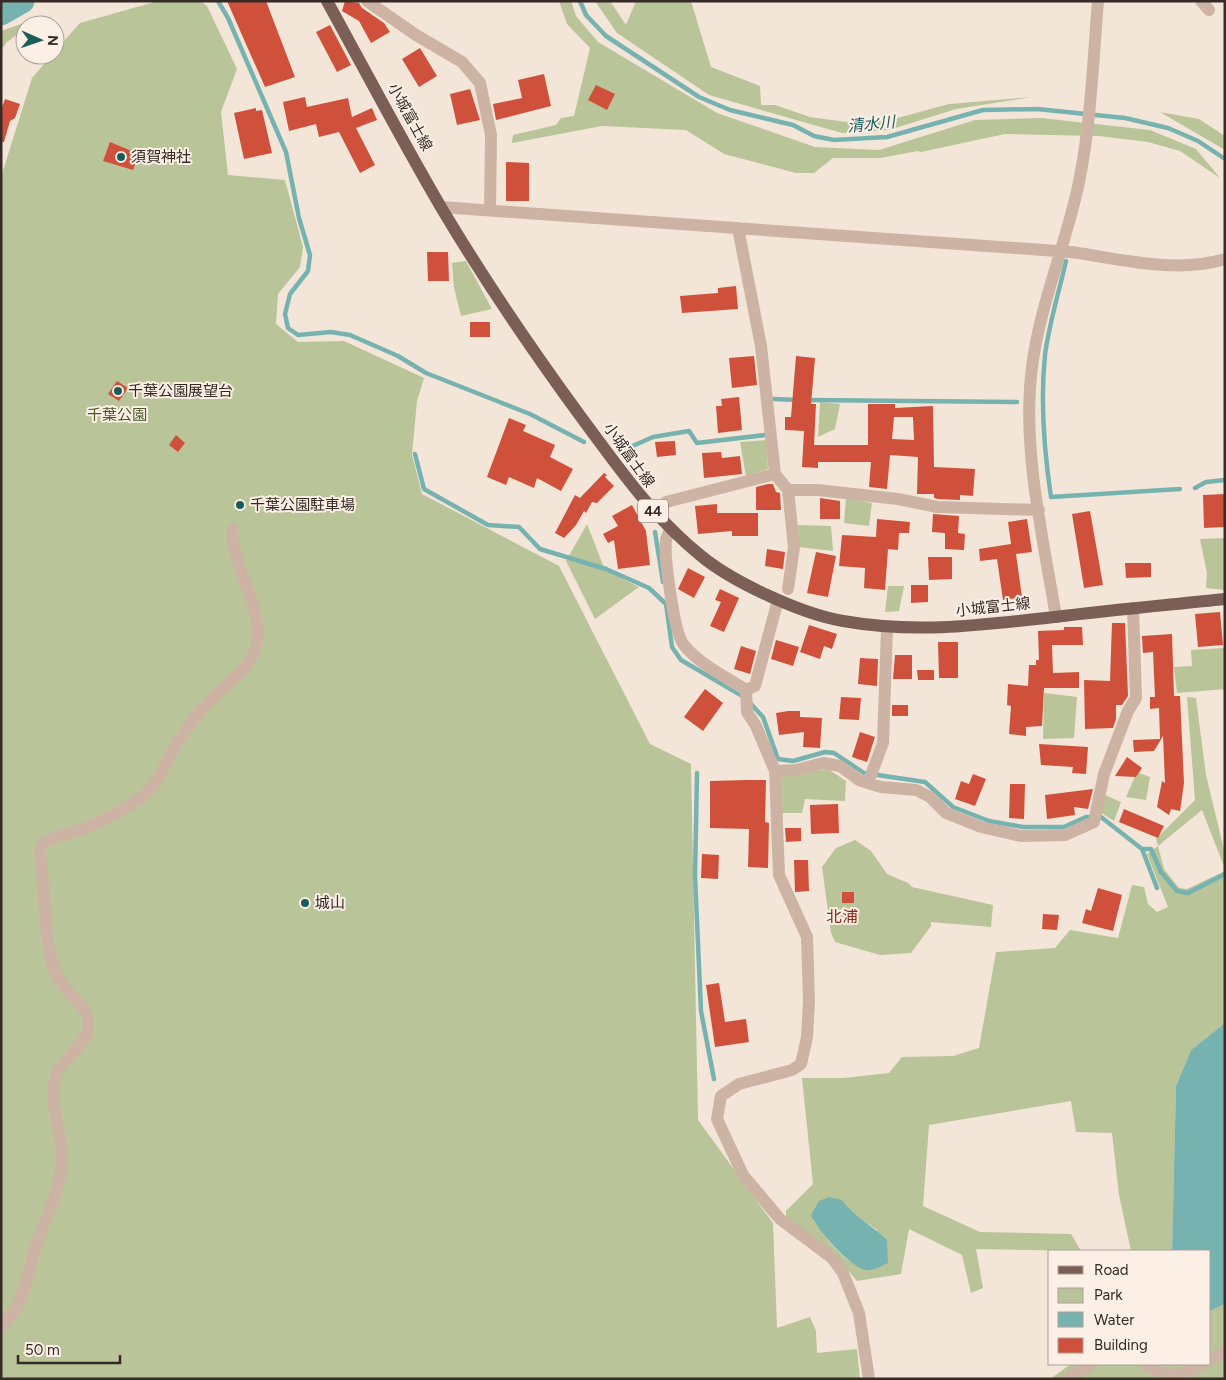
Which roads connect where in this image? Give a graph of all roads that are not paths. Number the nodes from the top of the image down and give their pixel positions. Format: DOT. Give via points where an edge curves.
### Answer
graph roads {
  1 [pos="327,1"];
  2 [pos="367,1"];
  3 [pos="1098,1"];
  4 [pos="441,208"];
  5 [pos="490,210"];
  6 [pos="738,228"];
  7 [pos="1058,253"];
  8 [pos="1225,259"];
  9 [pos="775,474"];
  10 [pos="788,490"];
  11 [pos="1038,510"];
  12 [pos="656,514"];
  13 [pos="232,529"];
  14 [pos="670,529"];
  15 [pos="788,589"];
  16 [pos="1225,599"];
  17 [pos="778,600"];
  18 [pos="1133,608"];
  19 [pos="1056,617"];
  20 [pos="887,628"];
  21 [pos="746,690"];
  22 [pos="775,771"];
  23 [pos="868,783"];
  24 [pos="1,1327"];
  25 [pos="1225,1351"];
  26 [pos="1211,1359"];
  27 [pos="1089,1365"];
  28 [pos="1146,1365"];
  29 [pos="1201,1365"];
  30 [pos="869,1379"];
  31 [pos="1068,1379"];
  1 -- 4 [label="main road, 小城富士線 / 44"];
  2 -- 5 [label="street" via="462,62 480,83 490,135"];
  3 -- 7 [label="street" via="1079,183"];
  4 -- 5 [label="street"];
  4 -- 12 [label="main road, 小城富士線 / 44" via="553,378 642,500"];
  5 -- 6 [label="street"];
  6 -- 7 [label="street"];
  6 -- 9 [label="street" via="761,346"];
  7 -- 8 [label="street" via="1171,265 1206,265"];
  7 -- 11 [label="street" via="1036,344 1030,388 1031,446"];
  9 -- 10 [label="street"];
  9 -- 12 [label="street" via="666,502"];
  10 -- 11 [label="street" via="898,499 937,507"];
  10 -- 15 [label="street" via="794,547"];
  11 -- 19 [label="street"];
  12 -- 14 [label="main road, 小城富士線 / 44"];
  13 -- 24 [label="street" via="255,608 258,633 256,651 250,663 203,707 176,745 158,779 140,799 89,826 42,844 40,853 54,970 65,990 84,1008 88,1031 59,1067 54,1080 62,1157 58,1187 20,1301 13,1315"];
  14 -- 17 [label="main road, 小城富士線 / 44" via="703,558"];
  14 -- 21 [label="street" via="666,539 667,559 677,631 683,645"];
  16 -- 18 [label="main road, 小城富士線 / 44"];
  17 -- 20 [label="main road, 小城富士線 / 44" via="838,620"];
  17 -- 21 [label="street" via="755,686"];
  18 -- 19 [label="main road, 小城富士線 / 44"];
  18 -- 23 [label="street" via="1136,698 1104,774 1096,816 1065,835 1021,836 981,827 946,814 930,797 916,790"];
  19 -- 20 [label="main road, 小城富士線 / 44" via="963,628"];
  20 -- 23 [label="street" via="883,743"];
  21 -- 22 [label="street" via="747,712"];
  22 -- 23 [label="street" via="823,763 840,766"];
  22 -- 30 [label="street" via="779,875 807,937 810,970 807,1037 801,1064 792,1070 739,1084 721,1096 716,1119 743,1175 780,1219 832,1258 843,1273 858,1312"];
  25 -- 26 [label="street"];
  27 -- 31 [label="street"];
  28 -- 29 [label="street" via="1162,1378 1178,1378"];
}
